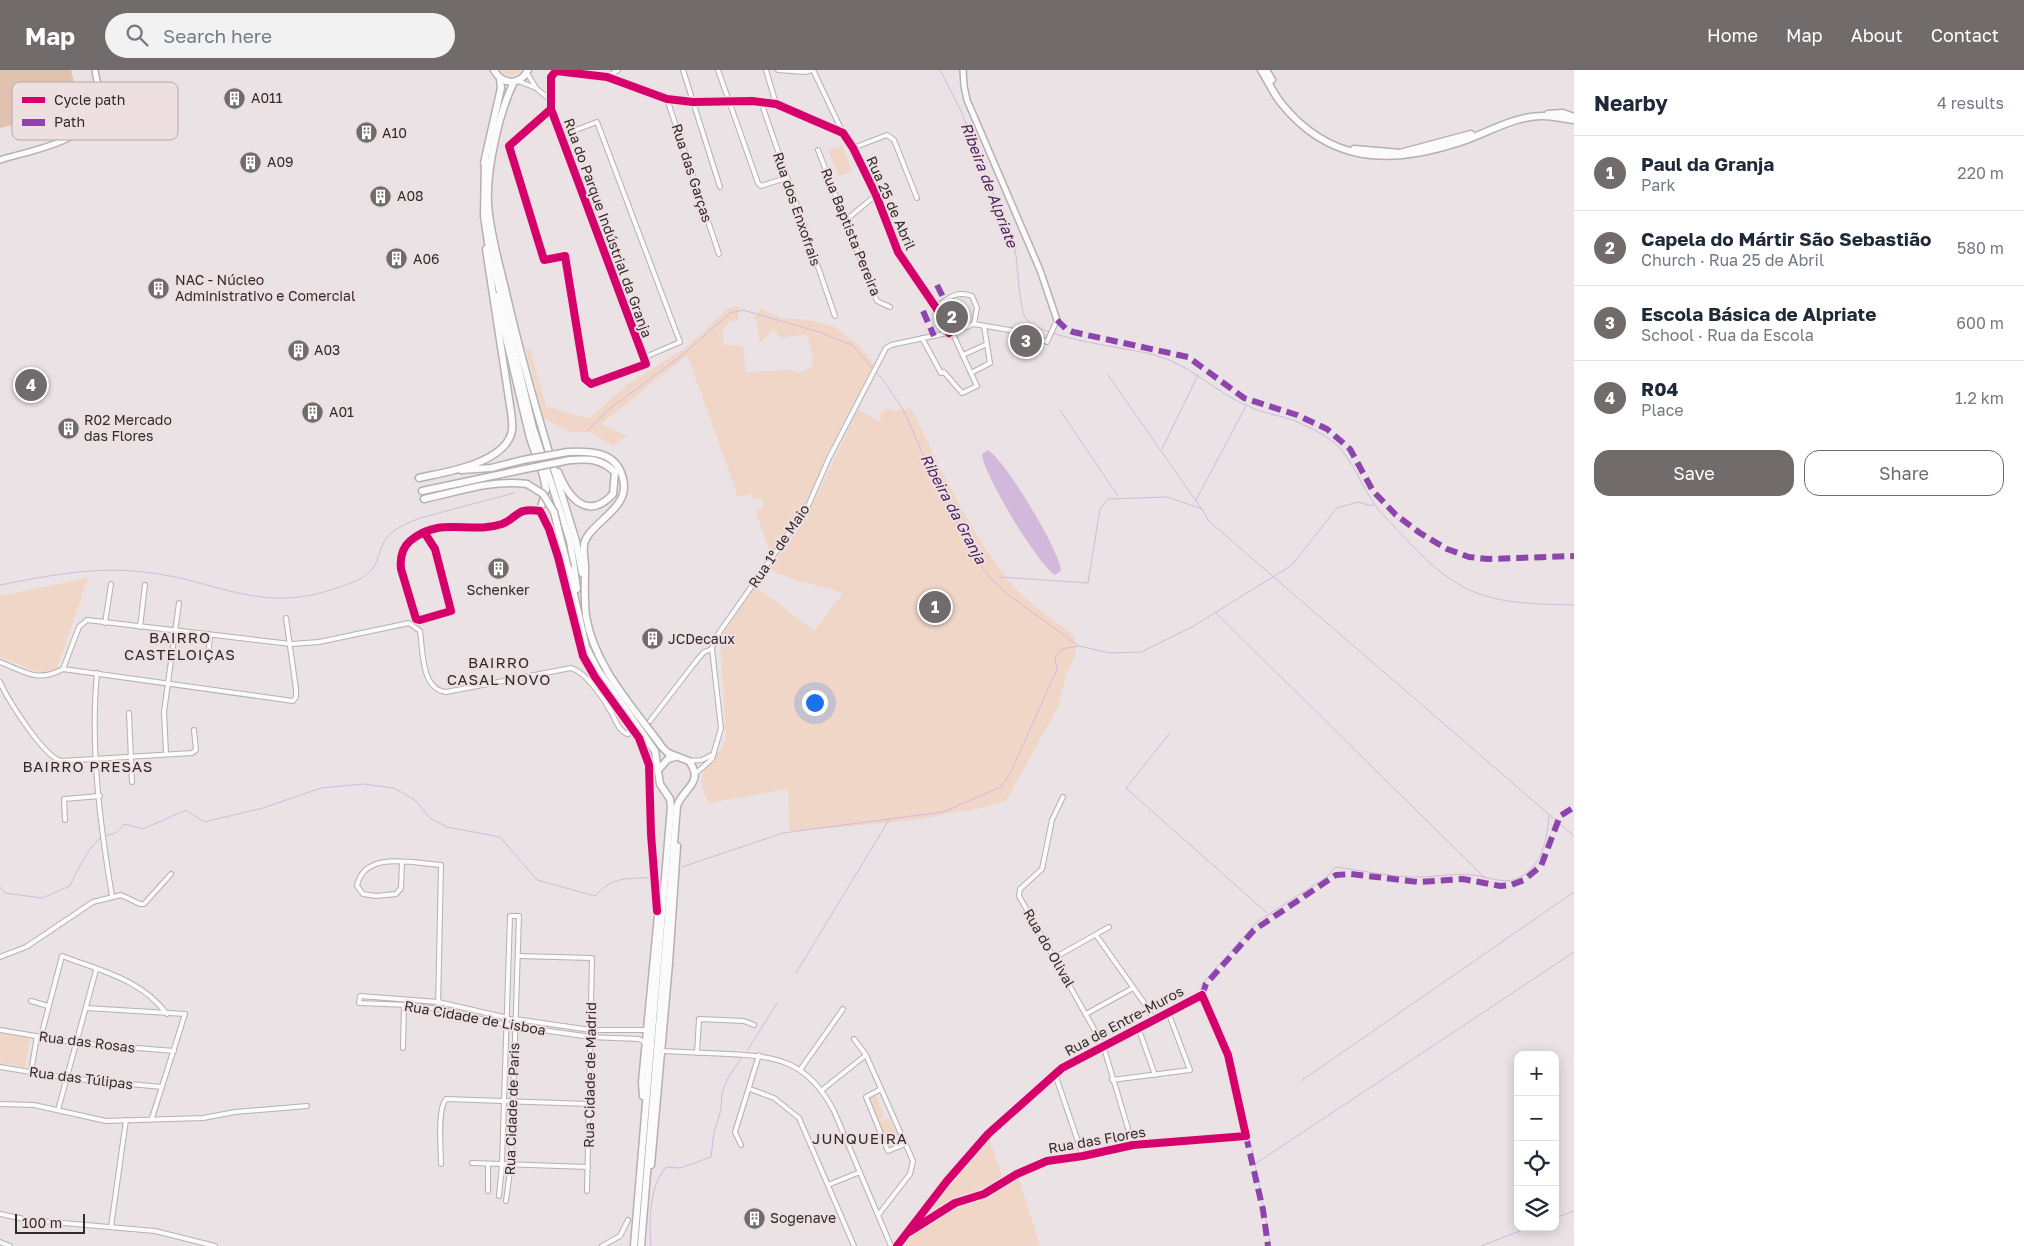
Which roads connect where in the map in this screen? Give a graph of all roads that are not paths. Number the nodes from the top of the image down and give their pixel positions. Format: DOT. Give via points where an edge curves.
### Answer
graph roads {
  1 [pos="494,70"];
  2 [pos="606,70"];
  3 [pos="618,70"];
  4 [pos="683,70"];
  5 [pos="718,70"];
  6 [pos="766,70"];
  7 [pos="778,70"];
  8 [pos="812,70"];
  9 [pos="964,70"];
  10 [pos="1261,70"];
  11 [pos="1266,70"];
  12 [pos="528,71"];
  13 [pos="607,77"];
  14 [pos="500,78"];
  15 [pos="516,81"];
  16 [pos="536,88"];
  17 [pos="667,99"];
  18 [pos="550,100"];
  19 [pos="693,102"];
  20 [pos="761,102"];
  21 [pos="730,103"];
  22 [pos="776,104"];
  23 [pos="551,109"];
  24 [pos="1574,118"];
  25 [pos="843,133"];
  26 [pos="560,136"];
  27 [pos="63,140"];
  28 [pos="853,148"];
  29 [pos="818,150"];
  30 [pos="0,160"];
  31 [pos="485,160"];
  32 [pos="786,178"];
  33 [pos="720,187"];
  34 [pos="876,195"];
  35 [pos="917,198"];
  36 [pos="846,220"];
  37 [pos="487,254"];
  38 [pos="718,254"];
  39 [pos="890,307"];
  40 [pos="936,307"];
  41 [pos="835,316"];
  42 [pos="1057,320"];
  43 [pos="974,324"];
  44 [pos="984,326"];
  45 [pos="950,333"];
  46 [pos="922,338"];
  47 [pos="987,344"];
  48 [pos="963,355"];
  49 [pos="643,358"];
  50 [pos="971,373"];
  51 [pos="544,438"];
  52 [pos="454,470"];
  53 [pos="419,478"];
  54 [pos="422,491"];
  55 [pos="424,499"];
  56 [pos="540,511"];
  57 [pos="424,532"];
  58 [pos="111,584"];
  59 [pos="584,584"];
  60 [pos="145,585"];
  61 [pos="179,603"];
  62 [pos="286,618"];
  63 [pos="105,623"];
  64 [pos="140,627"];
  65 [pos="175,632"];
  66 [pos="582,632"];
  67 [pos="210,636"];
  68 [pos="291,644"];
  69 [pos="712,649"];
  70 [pos="208,658"];
  71 [pos="0,662"];
  72 [pos="64,668"];
  73 [pos="97,673"];
  74 [pos="0,682"];
  75 [pos="169,684"];
  76 [pos="129,713"];
  77 [pos="650,721"];
  78 [pos="194,730"];
  79 [pos="634,732"];
  80 [pos="166,753"];
  81 [pos="714,754"];
  82 [pos="131,756"];
  83 [pos="675,757"];
  84 [pos="97,760"];
  85 [pos="689,761"];
  86 [pos="659,769"];
  87 [pos="695,774"];
  88 [pos="132,782"];
  89 [pos="664,790"];
  90 [pos="685,792"];
  91 [pos="100,796"];
  92 [pos="1063,797"];
  93 [pos="65,820"];
  94 [pos="675,830"];
  95 [pos="402,862"];
  96 [pos="171,874"];
  97 [pos="664,874"];
  98 [pos="112,896"];
  99 [pos="657,911"];
  100 [pos="1109,927"];
  101 [pos="1096,934"];
  102 [pos="518,956"];
  103 [pos="0,957"];
  104 [pos="1054,958"];
  105 [pos="96,970"];
  106 [pos="1133,988"];
  107 [pos="31,1001"];
  108 [pos="438,1002"];
  109 [pos="404,1005"];
  110 [pos="48,1006"];
  111 [pos="86,1008"];
  112 [pos="438,1009"];
  113 [pos="843,1009"];
  114 [pos="1168,1012"];
  115 [pos="167,1014"];
  116 [pos="1086,1014"];
  117 [pos="508,1018"];
  118 [pos="516,1018"];
  119 [pos="1153,1020"];
  120 [pos="507,1025"];
  121 [pos="754,1025"];
  122 [pos="515,1026"];
  123 [pos="1138,1027"];
  124 [pos="0,1030"];
  125 [pos="591,1030"];
  126 [pos="647,1030"];
  127 [pos="39,1036"];
  128 [pos="591,1037"];
  129 [pos="854,1039"];
  130 [pos="77,1043"];
  131 [pos="646,1043"];
  132 [pos="1103,1045"];
  133 [pos="403,1048"];
  134 [pos="174,1051"];
  135 [pos="662,1051"];
  136 [pos="698,1053"];
  137 [pos="759,1055"];
  138 [pos="866,1055"];
  139 [pos="0,1067"];
  140 [pos="800,1070"];
  141 [pos="31,1072"];
  142 [pos="1055,1074"];
  143 [pos="1155,1075"];
  144 [pos="67,1078"];
  145 [pos="1112,1080"];
  146 [pos="162,1087"];
  147 [pos="750,1089"];
  148 [pos="822,1090"];
  149 [pos="882,1090"];
  150 [pos="504,1100"];
  151 [pos="513,1100"];
  152 [pos="0,1104"];
  153 [pos="589,1104"];
  154 [pos="307,1106"];
  155 [pos="58,1110"];
  156 [pos="152,1118"];
  157 [pos="126,1120"];
  158 [pos="644,1122"];
  159 [pos="1246,1136"];
  160 [pos="905,1144"];
  161 [pos="741,1145"];
  162 [pos="1133,1145"];
  163 [pos="1082,1156"];
  164 [pos="472,1163"];
  165 [pos="442,1164"];
  166 [pos="488,1164"];
  167 [pos="502,1164"];
  168 [pos="511,1164"];
  169 [pos="588,1167"];
  170 [pos="860,1172"];
  171 [pos="828,1185"];
  172 [pos="587,1190"];
  173 [pos="488,1191"];
  174 [pos="499,1196"];
  175 [pos="645,1197"];
  176 [pos="506,1201"];
  177 [pos="0,1214"];
  178 [pos="879,1214"];
  179 [pos="628,1220"];
  180 [pos="111,1227"];
  181 [pos="909,1232"];
  182 [pos="0,1242"];
  183 [pos="10,1246"];
  184 [pos="215,1246"];
  185 [pos="602,1246"];
  186 [pos="634,1246"];
  187 [pos="641,1246"];
  188 [pos="854,1246"];
  189 [pos="891,1246"];
  190 [pos="897,1246"];
  1 -- 14 [label="main road"];
  2 -- 13 [label="street"];
  3 -- 13 [label="street"];
  4 -- 19 [label="street"];
  5 -- 21 [label="street"];
  6 -- 22 [label="street"];
  7 -- 8 [label="street"];
  8 -- 25 [label="street, Rua 25 de Abril"];
  9 -- 42 [label="street" via="967,100 1040,270"];
  10 -- 24 [label="main road" via="1281,102 1301,124 1325,141 1381,158 1406,156 1457,143 1505,124 1540,116"];
  11 -- 24 [label="main road" via="1296,114 1322,135 1350,148 1400,153 1535,115 1563,113"];
  12 -- 15 [label="main road"];
  12 -- 16 [label="street"];
  13 -- 17 [label="street"];
  13 -- 18 [label="street" via="556,71 551,77"];
  14 -- 15 [label="main road"];
  14 -- 31 [label="main road" via="501,88"];
  15 -- 16 [label="street"];
  15 -- 51 [label="main road" via="508,94 490,160 488,202 491,230 518,346"];
  16 -- 18 [label="street"];
  17 -- 19 [label="street"];
  17 -- 38 [label="street, Rua das Garças"];
  18 -- 23 [label="street, Rua do Parque Indústrial da Granja"];
  19 -- 21 [label="street"];
  19 -- 33 [label="street"];
  20 -- 21 [label="street"];
  20 -- 22 [label="street"];
  20 -- 32 [label="street, Rua dos Enxofrais"];
  21 -- 32 [label="street" via="758,184 761,186"];
  22 -- 25 [label="street"];
  23 -- 26 [label="street, Rua do Parque Indústrial da Granja"];
  23 -- 49 [label="street, Rua do Parque Indústrial da Granja" via="509,146 544,260 565,256 584,379 591,384 646,364"];
  25 -- 28 [label="street, Rua 25 de Abril"];
  26 -- 49 [label="street, Rua do Parque Indústrial da Granja"];
  26 -- 49 [label="street" via="597,122 680,342"];
  27 -- 30 [label="street"];
  28 -- 34 [label="street, Rua 25 de Abril"];
  28 -- 35 [label="street" via="887,135 894,140"];
  29 -- 36 [label="street, Rua Baptista Pereira"];
  31 -- 37 [label="main road" via="481,215"];
  31 -- 66 [label="main road" via="484,216 488,243 533,428 570,541"];
  32 -- 41 [label="street, Rua dos Enxofrais"];
  34 -- 36 [label="street"];
  34 -- 40 [label="street, Rua 25 de Abril" via="898,252"];
  36 -- 39 [label="street, Rua Baptista Pereira" via="877,301"];
  37 -- 52 [label="main road" via="512,427 510,438 502,450 488,459"];
  37 -- 56 [label="main road" via="530,438 546,489"];
  40 -- 43 [label="street" via="956,293 972,296 977,308"];
  40 -- 45 [label="street, Rua 25 de Abril"];
  42 -- 44 [label="street" via="1047,342 1026,333"];
  43 -- 44 [label="street"];
  43 -- 45 [label="street"];
  44 -- 47 [label="street"];
  45 -- 46 [label="street, Rua 1º de Maio"];
  45 -- 48 [label="street, Rua 25 de Abril"];
  46 -- 50 [label="street, Rua 25 de Abril" via="941,373 944,372 962,393 978,386"];
  46 -- 69 [label="street, Rua 1º de Maio" via="886,348 808,506 721,628"];
  47 -- 48 [label="street"];
  47 -- 50 [label="street" via="990,362"];
  48 -- 50 [label="street, Rua 25 de Abril"];
  51 -- 54 [label="main road, bridge" via="561,478 577,502 590,507 604,503 614,494 615,472 606,463 595,459 570,460 525,469"];
  51 -- 59 [label="main road" via="576,541"];
  52 -- 53 [label="main road"];
  52 -- 59 [label="main road, bridge" via="491,468 568,452 599,452 612,460 623,479 624,489 614,510 585,539"];
  55 -- 66 [label="main road, bridge" via="512,482 527,484 543,494 554,512"];
  56 -- 57 [label="street" via="515,514 504,524 437,527"];
  56 -- 79 [label="street" via="558,556 583,656"];
  57 -- 57 [label="street" via="405,546 400,561 416,619 420,620 451,611 435,549"];
  58 -- 63 [label="street"];
  59 -- 83 [label="main road" via="586,617 604,666 662,747"];
  60 -- 64 [label="street"];
  61 -- 65 [label="street"];
  62 -- 68 [label="street"];
  63 -- 64 [label="street"];
  63 -- 72 [label="street" via="83,622"];
  64 -- 65 [label="street"];
  65 -- 67 [label="street"];
  65 -- 75 [label="street"];
  66 -- 86 [label="main road" via="598,670 655,751"];
  67 -- 68 [label="street"];
  67 -- 70 [label="street"];
  68 -- 75 [label="street" via="296,689 296,697 292,701"];
  68 -- 79 [label="street" via="318,642 409,623 420,631 428,679 439,691 577,669 610,710 623,733"];
  69 -- 77 [label="street" via="697,660"];
  69 -- 81 [label="street" via="721,728"];
  71 -- 72 [label="street" via="39,677 50,676"];
  72 -- 73 [label="street"];
  73 -- 75 [label="street"];
  73 -- 84 [label="street" via="94,715"];
  74 -- 84 [label="street" via="52,758 66,762"];
  75 -- 80 [label="street" via="163,724"];
  76 -- 82 [label="street"];
  78 -- 80 [label="street" via="196,750 192,753"];
  79 -- 99 [label="street" via="643,745 649,765"];
  80 -- 82 [label="street"];
  81 -- 85 [label="street" via="702,760"];
  81 -- 87 [label="street"];
  82 -- 84 [label="street"];
  82 -- 88 [label="street"];
  83 -- 85 [label="main road"];
  83 -- 86 [label="main road" via="668,758"];
  84 -- 91 [label="street"];
  85 -- 87 [label="main road"];
  86 -- 89 [label="main road" via="658,777"];
  87 -- 90 [label="main road" via="691,788"];
  89 -- 90 [label="main road" via="678,794"];
  89 -- 97 [label="main road" via="671,807"];
  90 -- 94 [label="main road" via="677,806"];
  91 -- 93 [label="street" via="64,799"];
  91 -- 98 [label="street"];
  92 -- 104 [label="street, Rua do Olival" via="1052,820 1042,868 1020,889 1019,896"];
  94 -- 135 [label="main road" via="678,856"];
  94 -- 175 [label="main road"];
  95 -- 95 [label="street" via="401,888 396,894 363,894 357,886 364,870 374,863"];
  95 -- 108 [label="street" via="440,865"];
  96 -- 98 [label="street" via="144,904 124,895"];
  97 -- 99 [label="main road"];
  97 -- 158 [label="main road"];
  98 -- 103 [label="street" via="93,902 26,947"];
  99 -- 126 [label="main road"];
  100 -- 101 [label="street"];
  101 -- 104 [label="street"];
  101 -- 106 [label="street"];
  102 -- 117 [label="street, Rua Cidade de Paris" via="519,916 510,916"];
  102 -- 118 [label="street, Rua Cidade de Paris"];
  102 -- 125 [label="street, Rua Cidade de Madrid" via="592,958"];
  104 -- 116 [label="street, Rua do Olival"];
  105 -- 110 [label="street" via="62,956"];
  105 -- 111 [label="street"];
  105 -- 115 [label="street" via="144,990"];
  106 -- 116 [label="street"];
  106 -- 119 [label="street"];
  107 -- 110 [label="street"];
  108 -- 109 [label="street, Rua Cidade de Lisboa" via="360,996 359,1003"];
  108 -- 112 [label="street"];
  108 -- 117 [label="street, Rua Cidade de Lisboa"];
  109 -- 112 [label="street, Rua Cidade de Lisboa"];
  109 -- 133 [label="street"];
  110 -- 127 [label="street"];
  111 -- 115 [label="street"];
  111 -- 130 [label="street"];
  112 -- 120 [label="street, Rua Cidade de Lisboa"];
  113 -- 140 [label="street"];
  114 -- 119 [label="street, Rua de Entre-Muros"];
  114 -- 143 [label="street" via="1190,1070"];
  114 -- 159 [label="street, Rua de Entre-Muros" via="1202,994 1228,1055"];
  115 -- 134 [label="street" via="185,1014"];
  116 -- 132 [label="street, Rua do Olival"];
  117 -- 118 [label="street, Rua Cidade de Lisboa"];
  117 -- 120 [label="street, Rua Cidade de Paris"];
  118 -- 122 [label="street, Rua Cidade de Paris"];
  118 -- 125 [label="street, Rua Cidade de Lisboa"];
  119 -- 123 [label="street, Rua de Entre-Muros"];
  120 -- 122 [label="street, Rua Cidade de Lisboa"];
  120 -- 150 [label="street, Rua Cidade de Paris"];
  121 -- 136 [label="street" via="744,1021 699,1019"];
  122 -- 128 [label="street, Rua Cidade de Lisboa"];
  122 -- 151 [label="street, Rua Cidade de Paris"];
  123 -- 132 [label="street, Rua de Entre-Muros"];
  123 -- 143 [label="street"];
  124 -- 127 [label="street, Rua das Rosas"];
  125 -- 126 [label="street, Rua Cidade de Lisboa"];
  125 -- 128 [label="street, Rua Cidade de Madrid"];
  126 -- 131 [label="main road"];
  127 -- 130 [label="street, Rua das Rosas"];
  127 -- 141 [label="street"];
  128 -- 131 [label="street, Rua Cidade de Lisboa" via="639,1039"];
  128 -- 153 [label="street, Rua Cidade de Madrid"];
  129 -- 138 [label="street"];
  130 -- 134 [label="street, Rua das Rosas"];
  130 -- 144 [label="street"];
  131 -- 158 [label="main road" via="642,1082"];
  132 -- 142 [label="street, Rua de Entre-Muros"];
  132 -- 145 [label="street, Rua do Olival"];
  134 -- 146 [label="street"];
  135 -- 136 [label="street"];
  135 -- 175 [label="main road" via="653,1154"];
  136 -- 137 [label="street"];
  137 -- 140 [label="street" via="787,1062"];
  137 -- 147 [label="street"];
  138 -- 148 [label="street"];
  138 -- 149 [label="street"];
  139 -- 141 [label="street, Rua das Túlipas"];
  140 -- 148 [label="street"];
  141 -- 144 [label="street, Rua das Túlipas"];
  142 -- 163 [label="street"];
  142 -- 181 [label="street, Rua de Entre-Muros" via="988,1134"];
  143 -- 145 [label="street"];
  144 -- 146 [label="street, Rua das Túlipas"];
  144 -- 155 [label="street"];
  145 -- 162 [label="street, Rua do Olival"];
  146 -- 156 [label="street"];
  147 -- 161 [label="street" via="735,1132"];
  147 -- 171 [label="street" via="774,1098 799,1118"];
  148 -- 170 [label="street"];
  149 -- 160 [label="street"];
  149 -- 160 [label="street" via="866,1097 888,1151"];
  150 -- 151 [label="street"];
  150 -- 165 [label="street" via="446,1099 442,1103"];
  150 -- 167 [label="street, Rua Cidade de Paris"];
  151 -- 153 [label="street"];
  151 -- 168 [label="street, Rua Cidade de Paris"];
  152 -- 155 [label="street" via="34,1105"];
  153 -- 169 [label="street, Rua Cidade de Madrid"];
  154 -- 156 [label="street" via="203,1118"];
  155 -- 157 [label="street" via="106,1121"];
  156 -- 157 [label="street"];
  157 -- 180 [label="street"];
  158 -- 186 [label="main road"];
  159 -- 162 [label="street, Rua das Flores"];
  160 -- 178 [label="street" via="913,1161 910,1174"];
  162 -- 163 [label="street, Rua das Flores"];
  163 -- 181 [label="street, Rua das Flores" via="1046,1161 984,1194 955,1203"];
  164 -- 166 [label="street"];
  166 -- 167 [label="street"];
  166 -- 173 [label="street"];
  167 -- 168 [label="street"];
  167 -- 174 [label="street, Rua Cidade de Paris"];
  168 -- 169 [label="street"];
  168 -- 176 [label="street, Rua Cidade de Paris"];
  169 -- 172 [label="street, Rua Cidade de Madrid"];
  170 -- 171 [label="street"];
  170 -- 178 [label="street"];
  171 -- 188 [label="street"];
  175 -- 187 [label="main road"];
  177 -- 180 [label="street" via="29,1220"];
  178 -- 189 [label="street"];
  179 -- 185 [label="street" via="620,1236"];
  180 -- 184 [label="street" via="168,1233"];
  181 -- 190 [label="street, Rua de Entre-Muros"];
  182 -- 183 [label="street"];
}
